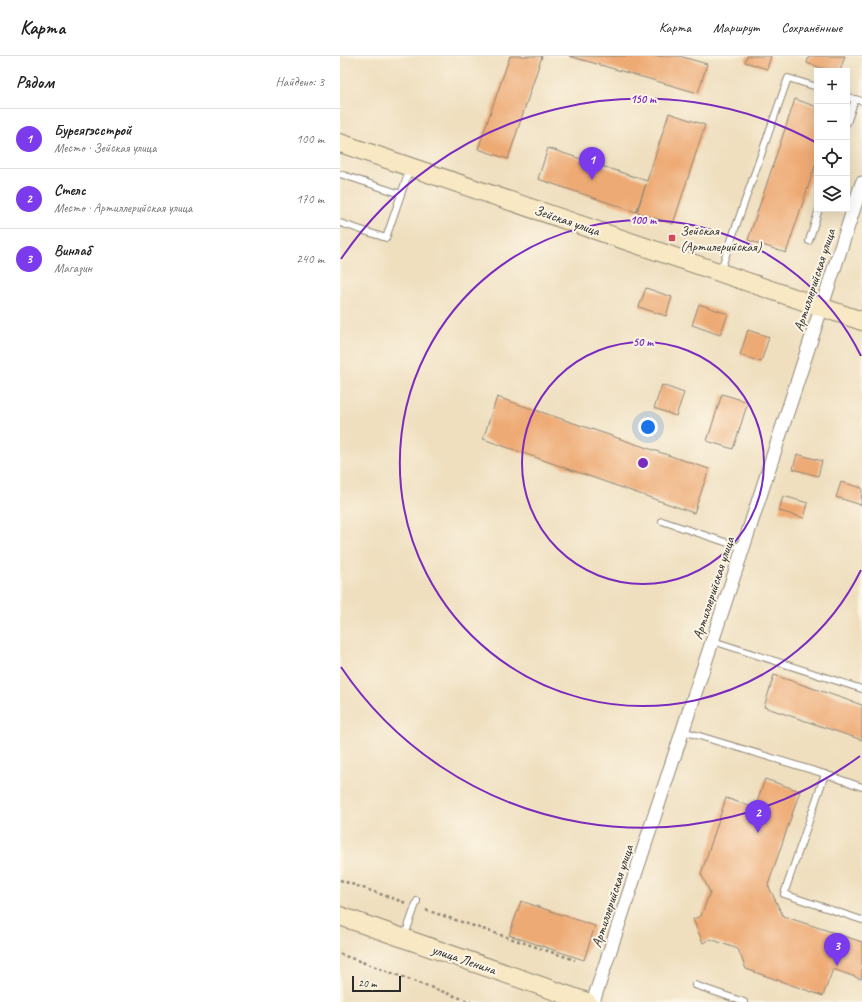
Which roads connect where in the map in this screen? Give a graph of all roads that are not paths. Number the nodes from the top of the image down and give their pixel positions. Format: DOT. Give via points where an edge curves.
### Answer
graph roads {
  1 [pos="814,86"];
  2 [pos="850,98"];
  3 [pos="855,100"];
  4 [pos="862,101"];
  5 [pos="850,114"];
  6 [pos="340,143"];
  7 [pos="410,167"];
  8 [pos="340,174"];
  9 [pos="862,183"];
  10 [pos="401,194"];
  11 [pos="818,212"];
  12 [pos="340,223"];
  13 [pos="809,240"];
  14 [pos="720,273"];
  15 [pos="822,308"];
  16 [pos="862,321"];
  17 [pos="662,521"];
  18 [pos="743,548"];
  19 [pos="713,641"];
  20 [pos="862,689"];
  21 [pos="683,731"];
  22 [pos="825,774"];
  23 [pos="862,787"];
  24 [pos="416,904"];
  25 [pos="340,916"];
  26 [pos="862,920"];
  27 [pos="404,939"];
  28 [pos="695,985"];
  29 [pos="587,1002"];
  30 [pos="593,1002"];
  31 [pos="744,1002"];
  1 -- 14 [label="lane" via="788,78"];
  2 -- 3 [label="lane"];
  3 -- 4 [label="lane"];
  3 -- 5 [label="lane"];
  6 -- 7 [label="street, Зейская улица"];
  7 -- 10 [label="lane"];
  7 -- 14 [label="street, Зейская улица"];
  8 -- 10 [label="lane"];
  9 -- 15 [label="street, Артиллерийская улица"];
  10 -- 12 [label="lane" via="386,238"];
  11 -- 13 [label="lane"];
  14 -- 15 [label="street, Зейская улица"];
  15 -- 16 [label="street, Зейская улица"];
  15 -- 18 [label="street, Артиллерийская улица"];
  17 -- 18 [label="lane"];
  18 -- 19 [label="street, Артиллерийская улица"];
  19 -- 20 [label="lane"];
  19 -- 21 [label="street, Артиллерийская улица"];
  21 -- 22 [label="lane"];
  21 -- 30 [label="street, Артиллерийская улица"];
  22 -- 23 [label="lane"];
  22 -- 26 [label="lane" via="784,894"];
  24 -- 27 [label="lane"];
  25 -- 27 [label="street, улица Ленина"];
  27 -- 29 [label="street, улица Ленина"];
  28 -- 31 [label="lane"];
}
